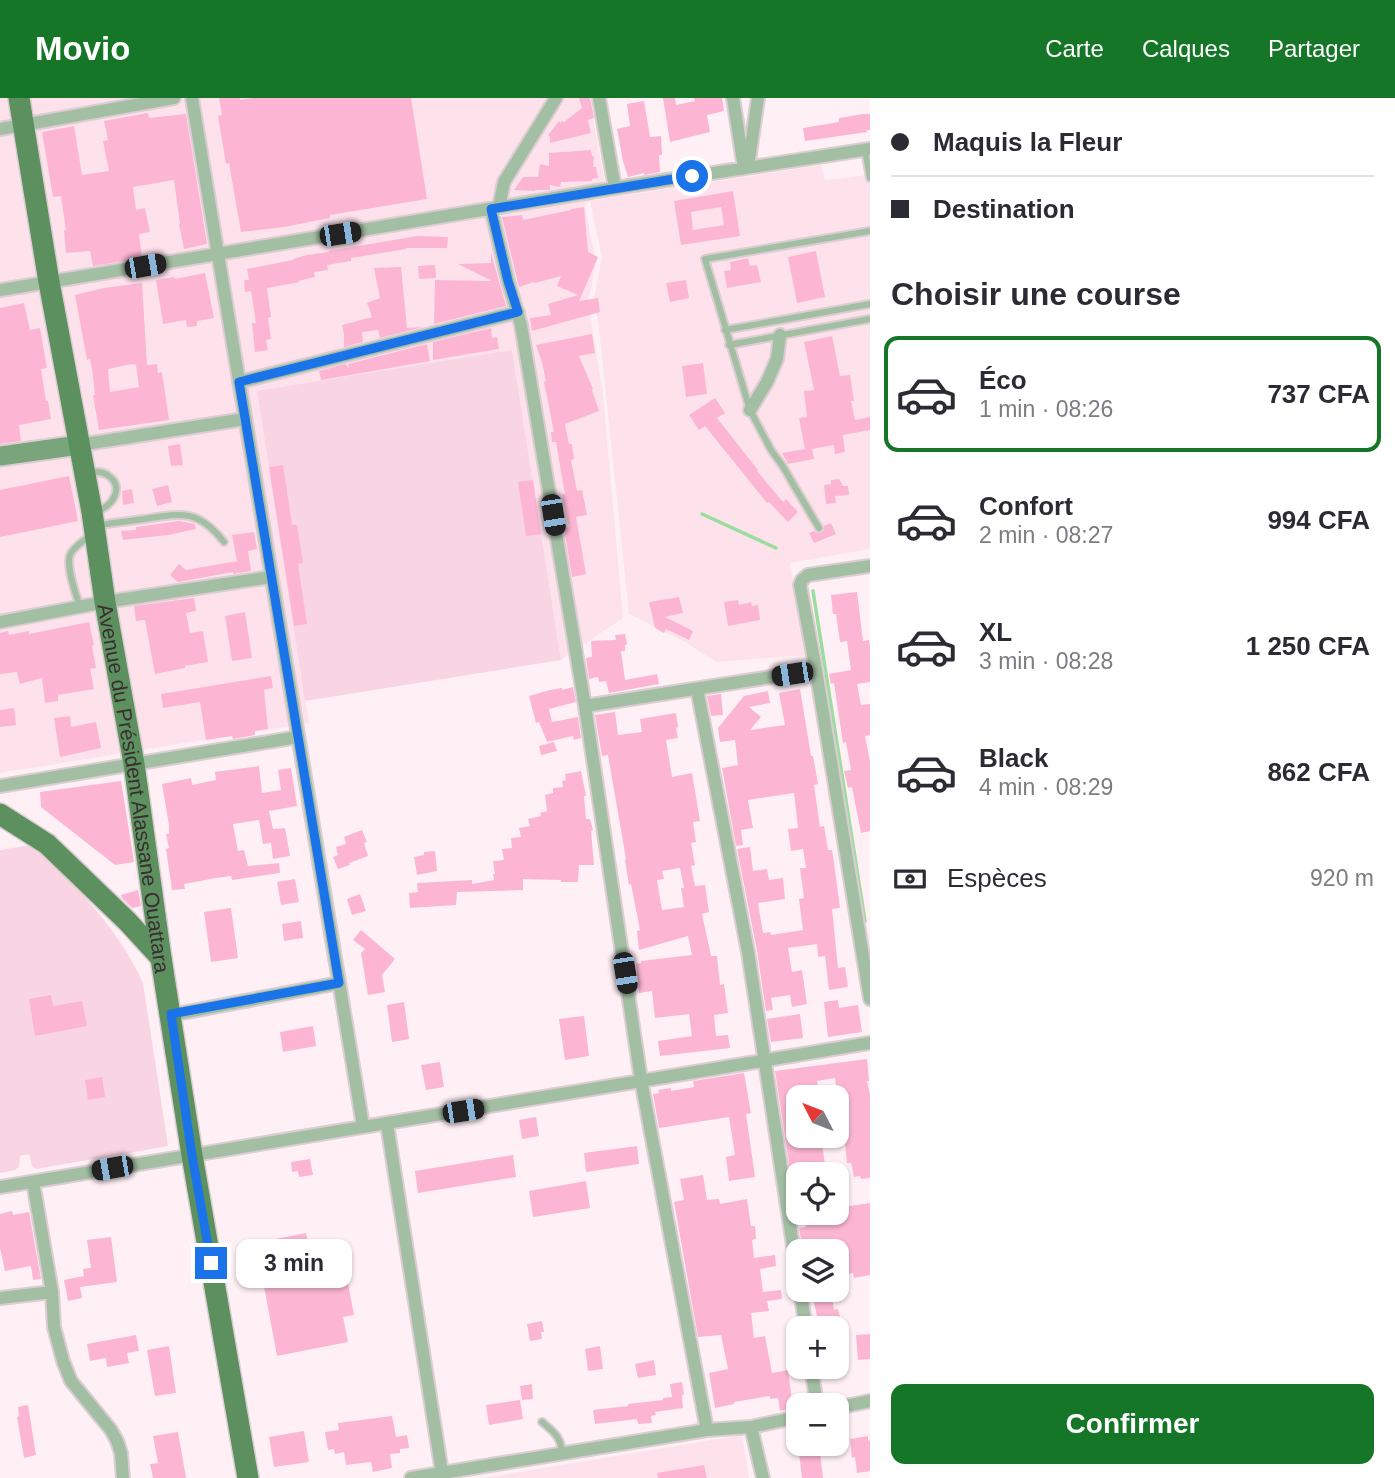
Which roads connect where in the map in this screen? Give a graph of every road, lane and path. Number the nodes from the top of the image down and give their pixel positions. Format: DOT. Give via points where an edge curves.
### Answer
graph roads {
  1 [pos="19,98"];
  2 [pos="174,98"];
  3 [pos="192,98"];
  4 [pos="556,98"];
  5 [pos="599,98"];
  6 [pos="733,98"];
  7 [pos="758,98"];
  8 [pos="23,126"];
  9 [pos="0,129"];
  10 [pos="868,149"];
  11 [pos="746,168"];
  12 [pos="870,178"];
  13 [pos="615,188"];
  14 [pos="495,208"];
  15 [pos="870,230"];
  16 [pos="218,254"];
  17 [pos="49,282"];
  18 [pos="0,290"];
  19 [pos="870,304"];
  20 [pos="518,312"];
  21 [pos="870,318"];
  22 [pos="725,330"];
  23 [pos="780,335"];
  24 [pos="730,345"];
  25 [pos="239,382"];
  26 [pos="750,410"];
  27 [pos="245,419"];
  28 [pos="79,445"];
  29 [pos="0,456"];
  30 [pos="84,471"];
  31 [pos="94,524"];
  32 [pos="820,528"];
  33 [pos="224,542"];
  34 [pos="870,566"];
  35 [pos="271,577"];
  36 [pos="106,602"];
  37 [pos="80,607"];
  38 [pos="0,622"];
  39 [pos="816,670"];
  40 [pos="697,689"];
  41 [pos="585,706"];
  42 [pos="298,737"];
  43 [pos="134,764"];
  44 [pos="0,786"];
  45 [pos="0,814"];
  46 [pos="865,934"];
  47 [pos="161,958"];
  48 [pos="339,983"];
  49 [pos="870,999"];
  50 [pos="171,1014"];
  51 [pos="870,1043"];
  52 [pos="765,1062"];
  53 [pos="642,1080"];
  54 [pos="387,1124"];
  55 [pos="363,1126"];
  56 [pos="192,1155"];
  57 [pos="33,1182"];
  58 [pos="0,1187"];
  59 [pos="791,1239"];
  60 [pos="52,1292"];
  61 [pos="0,1298"];
  62 [pos="870,1401"];
  63 [pos="849,1405"];
  64 [pos="786,1419"];
  65 [pos="542,1422"];
  66 [pos="751,1427"];
  67 [pos="707,1430"];
  68 [pos="562,1453"];
  69 [pos="442,1473"];
  70 [pos="123,1478"];
  71 [pos="248,1478"];
  72 [pos="411,1478"];
  73 [pos="763,1478"];
  1 -- 8 [label="main road, Avenue du Président Alassane Ouattara"];
  2 -- 8 [label="street"];
  3 -- 16 [label="street"];
  4 -- 14 [label="street" via="505,182"];
  5 -- 13 [label="street"];
  6 -- 11 [label="street"];
  7 -- 11 [label="street"];
  8 -- 9 [label="street"];
  8 -- 17 [label="main road, Avenue du Président Alassane Ouattara"];
  10 -- 11 [label="street"];
  10 -- 12 [label="lane"];
  11 -- 13 [label="street"];
  13 -- 14 [label="street"];
  14 -- 16 [label="street"];
  14 -- 20 [label="street"];
  15 -- 22 [label="lane" via="705,259"];
  16 -- 17 [label="street"];
  16 -- 25 [label="street"];
  17 -- 18 [label="street"];
  17 -- 28 [label="main road, Avenue du Président Alassane Ouattara"];
  19 -- 22 [label="lane"];
  20 -- 25 [label="street"];
  20 -- 41 [label="street"];
  21 -- 23 [label="lane"];
  22 -- 24 [label="lane"];
  23 -- 24 [label="lane"];
  23 -- 26 [label="street" via="777,359"];
  24 -- 26 [label="lane"];
  25 -- 27 [label="street"];
  26 -- 32 [label="lane"];
  27 -- 28 [label="street"];
  27 -- 35 [label="street"];
  28 -- 29 [label="main road"];
  28 -- 30 [label="main road, Avenue du Président Alassane Ouattara"];
  30 -- 31 [label="main road, Avenue du Président Alassane Ouattara"];
  30 -- 31 [label="lane" via="102,472 116,487 113,500"];
  31 -- 33 [label="lane" via="191,515 215,530"];
  31 -- 36 [label="main road, Avenue du Président Alassane Ouattara"];
  31 -- 37 [label="lane" via="70,555"];
  34 -- 39 [label="street" via="808,575 802,580"];
  35 -- 36 [label="street"];
  35 -- 42 [label="street"];
  36 -- 37 [label="street"];
  36 -- 43 [label="main road, Avenue du Président Alassane Ouattara"];
  37 -- 38 [label="street"];
  39 -- 40 [label="street"];
  39 -- 46 [label="street"];
  40 -- 41 [label="street"];
  40 -- 52 [label="street"];
  41 -- 53 [label="street"];
  42 -- 43 [label="street"];
  42 -- 48 [label="street"];
  43 -- 44 [label="street"];
  43 -- 47 [label="main road, Avenue du Président Alassane Ouattara"];
  45 -- 47 [label="main road" via="47,844"];
  46 -- 49 [label="street"];
  47 -- 50 [label="main road, Avenue du Président Alassane Ouattara"];
  48 -- 50 [label="street"];
  48 -- 55 [label="street"];
  50 -- 56 [label="main road, Avenue du Président Alassane Ouattara"];
  51 -- 52 [label="street"];
  52 -- 53 [label="street"];
  52 -- 59 [label="street"];
  53 -- 54 [label="street"];
  53 -- 67 [label="street"];
  54 -- 55 [label="street"];
  54 -- 69 [label="street"];
  55 -- 56 [label="street"];
  56 -- 57 [label="street"];
  56 -- 71 [label="main road, Avenue du Président Alassane Ouattara"];
  57 -- 58 [label="street"];
  57 -- 60 [label="street"];
  60 -- 61 [label="street"];
  60 -- 70 [label="street" via="63,1361 71,1381 117,1441"];
  62 -- 63 [label="street"];
  64 -- 66 [label="street"];
  65 -- 68 [label="lane" via="562,1443"];
  66 -- 67 [label="street"];
  66 -- 73 [label="street"];
  67 -- 68 [label="street"];
  68 -- 69 [label="street"];
  69 -- 72 [label="street"];
}
